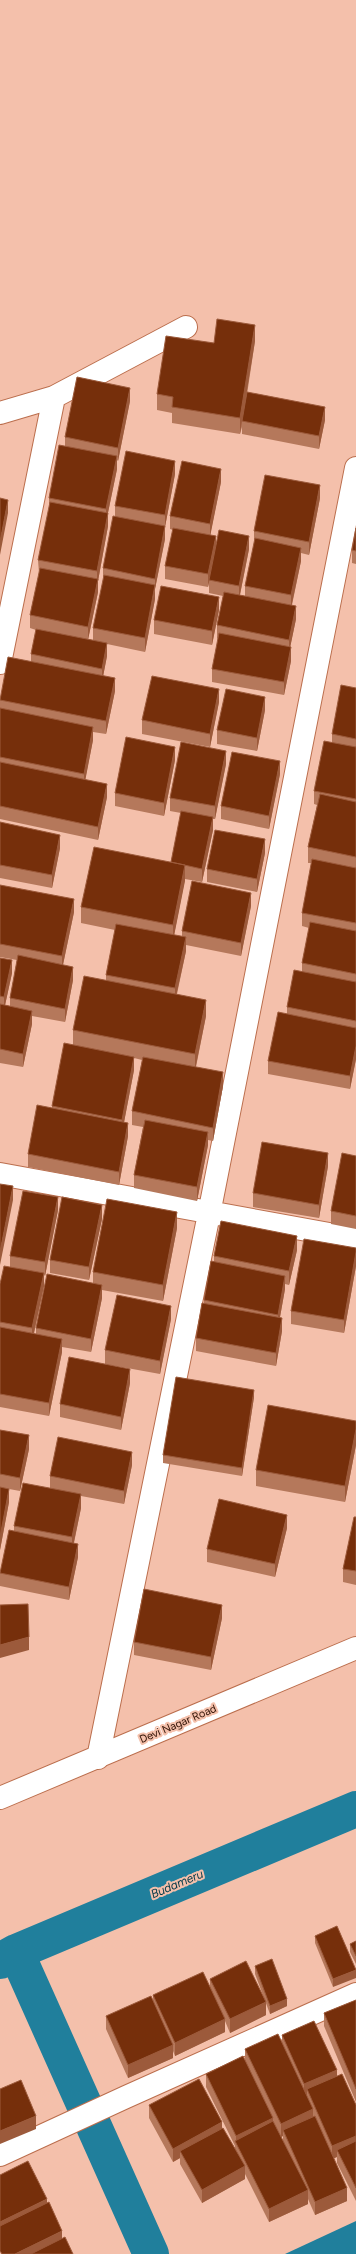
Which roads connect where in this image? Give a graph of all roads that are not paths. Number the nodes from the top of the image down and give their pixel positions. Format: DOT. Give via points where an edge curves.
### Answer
graph roads {
  1 [pos="186,327"];
  2 [pos="54,396"];
  3 [pos="0,413"];
  4 [pos="355,474"];
  5 [pos="0,663"];
  6 [pos="0,1174"];
  7 [pos="209,1214"];
  8 [pos="356,1239"];
  9 [pos="356,1648"];
  10 [pos="98,1758"];
  11 [pos="0,1798"];
  12 [pos="356,1994"];
  13 [pos="0,2155"];
  1 -- 2 [label="street"];
  2 -- 3 [label="street"];
  2 -- 5 [label="street"];
  4 -- 7 [label="street"];
  6 -- 7 [label="street"];
  7 -- 8 [label="street"];
  7 -- 10 [label="street"];
  9 -- 10 [label="street, Devi Nagar Road"];
  10 -- 11 [label="street, Devi Nagar Road"];
  12 -- 13 [label="street"];
}
